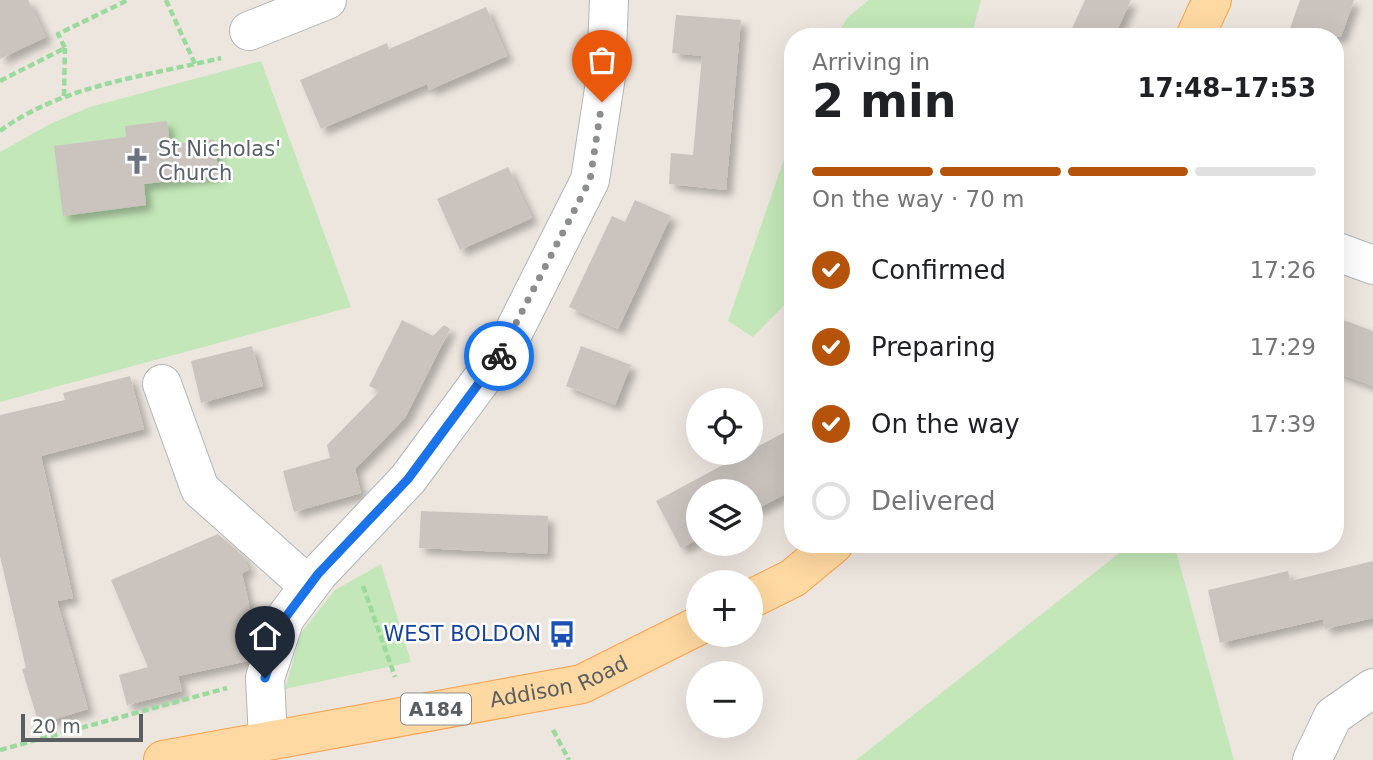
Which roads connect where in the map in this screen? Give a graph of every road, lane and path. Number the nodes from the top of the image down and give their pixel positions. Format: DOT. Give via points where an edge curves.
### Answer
graph roads {
  1 [pos="128,0"];
  2 [pos="166,0"];
  3 [pos="327,0"];
  4 [pos="610,0"];
  5 [pos="1212,0"];
  6 [pos="1199,28"];
  7 [pos="249,31"];
  8 [pos="65,48"];
  9 [pos="195,64"];
  10 [pos="0,81"];
  11 [pos="64,97"];
  12 [pos="0,131"];
  13 [pos="1344,254"];
  14 [pos="1373,265"];
  15 [pos="162,384"];
  16 [pos="348,543"];
  17 [pos="823,553"];
  18 [pos="309,586"];
  19 [pos="763,593"];
  20 [pos="686,632"];
  21 [pos="265,678"];
  22 [pos="1373,688"];
  23 [pos="408,714"];
  24 [pos="268,739"];
  25 [pos="0,750"];
  26 [pos="163,760"];
  27 [pos="1312,760"];
  1 -- 8 [label="path" via="58,34"];
  2 -- 9 [label="path"];
  3 -- 7 [label="street"];
  4 -- 16 [label="street" via="606,76 590,180 507,345 408,479"];
  5 -- 6 [label="main road"];
  7 -- 9 [label="path" via="226,56"];
  8 -- 10 [label="path"];
  8 -- 11 [label="path"];
  9 -- 11 [label="path"];
  11 -- 12 [label="path" via="28,111"];
  13 -- 14 [label="street"];
  15 -- 18 [label="street" via="200,489"];
  16 -- 18 [label="street"];
  16 -- 23 [label="path"];
  17 -- 19 [label="main road" via="793,578"];
  18 -- 21 [label="street" via="285,618"];
  20 -- 23 [label="main road, Addison Road / A184" via="582,684"];
  21 -- 24 [label="street"];
  21 -- 25 [label="path"];
  22 -- 27 [label="street" via="1332,716"];
  23 -- 24 [label="main road, Addison Road / A184"];
  24 -- 26 [label="main road, Addison Road / A184"];
}
